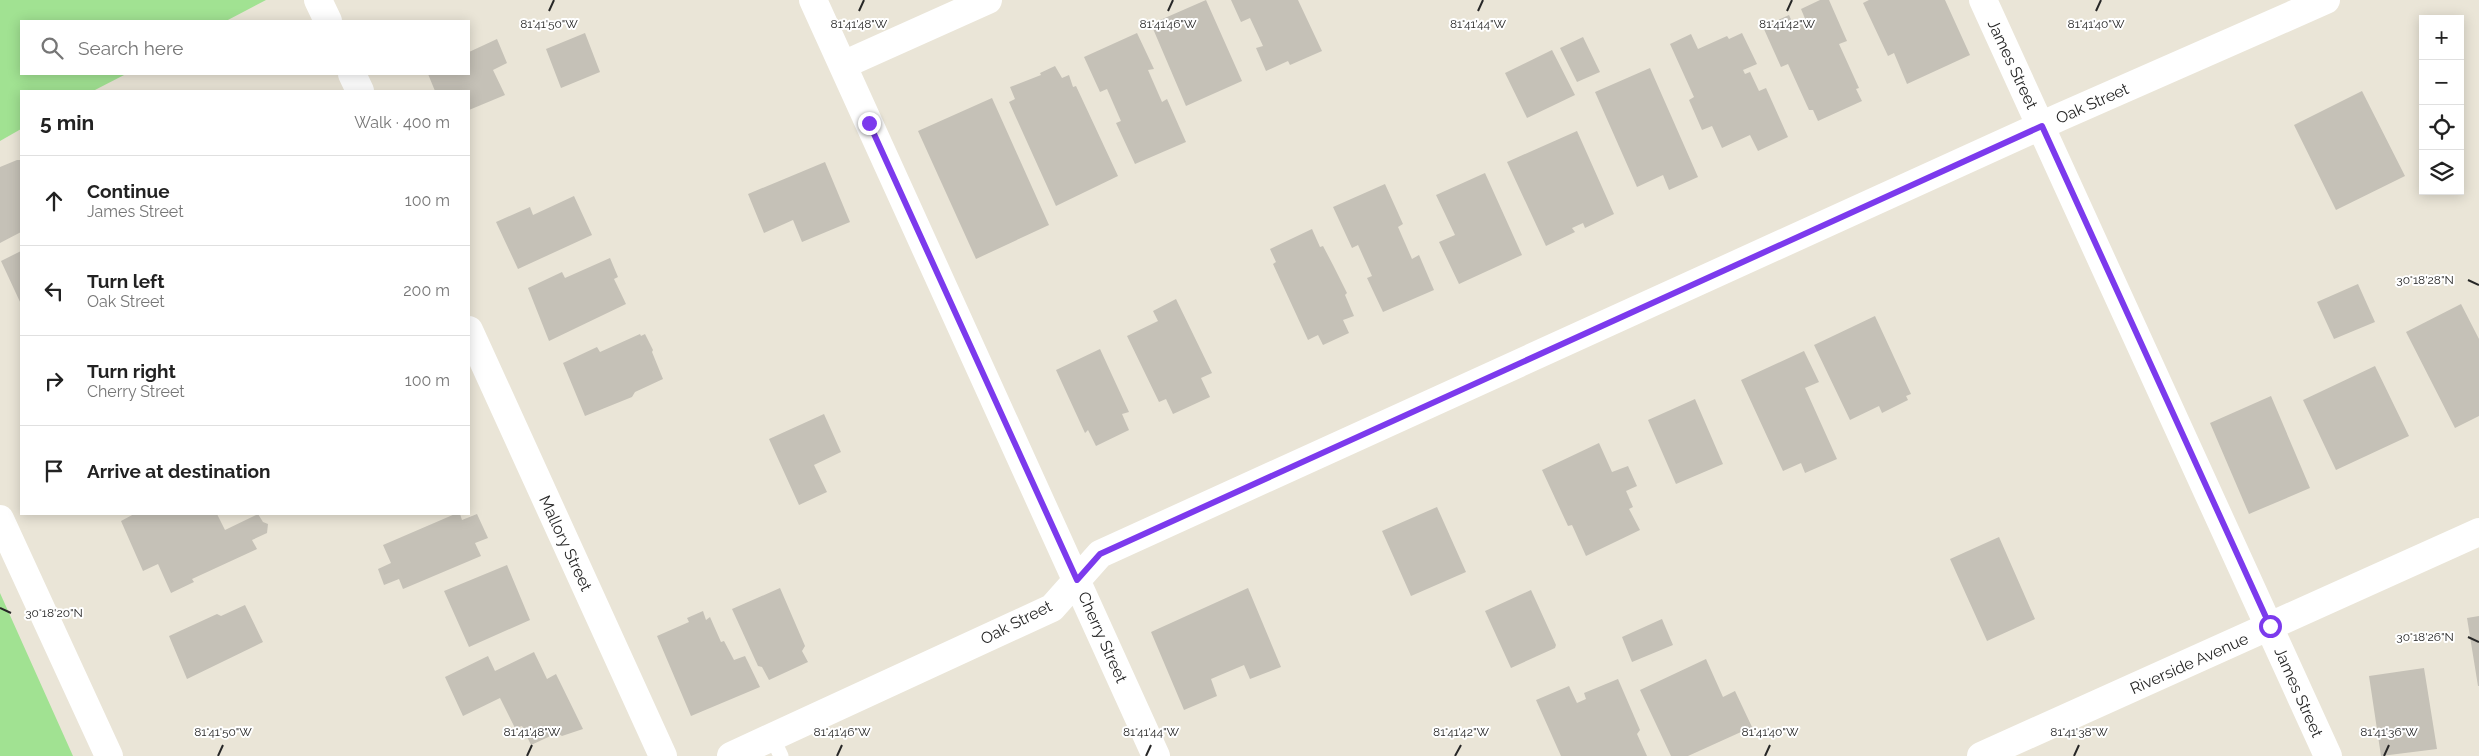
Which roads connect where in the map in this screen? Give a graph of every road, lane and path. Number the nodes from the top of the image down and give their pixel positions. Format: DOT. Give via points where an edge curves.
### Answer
graph roads {
  1 [pos="318,0"];
  2 [pos="813,0"];
  3 [pos="988,0"];
  4 [pos="1984,0"];
  5 [pos="2326,0"];
  6 [pos="328,20"];
  7 [pos="843,65"];
  8 [pos="352,75"];
  9 [pos="360,90"];
  10 [pos="2042,126"];
  11 [pos="470,332"];
  12 [pos="0,519"];
  13 [pos="2479,532"];
  14 [pos="1077,580"];
  15 [pos="2270,626"];
  16 [pos="776,747"];
  17 [pos="109,756"];
  18 [pos="663,756"];
  19 [pos="731,756"];
  20 [pos="1156,756"];
  21 [pos="1981,756"];
  22 [pos="2328,756"];
  1 -- 6 [label="street"];
  2 -- 7 [label="street, Cherry Street"];
  3 -- 7 [label="street"];
  4 -- 10 [label="street, James Street"];
  5 -- 10 [label="street, Oak Street"];
  7 -- 14 [label="street, Cherry Street"];
  8 -- 9 [label="street"];
  10 -- 14 [label="street, Oak Street" via="1100,554"];
  10 -- 15 [label="street, James Street"];
  11 -- 18 [label="street, Mallory Street"];
  12 -- 17 [label="street"];
  13 -- 15 [label="street, Riverside Avenue"];
  14 -- 16 [label="street, Oak Street" via="1052,608"];
  14 -- 20 [label="street, Cherry Street"];
  15 -- 21 [label="street, Riverside Avenue"];
  15 -- 22 [label="street, James Street"];
  16 -- 19 [label="street, Oak Street"];
}
